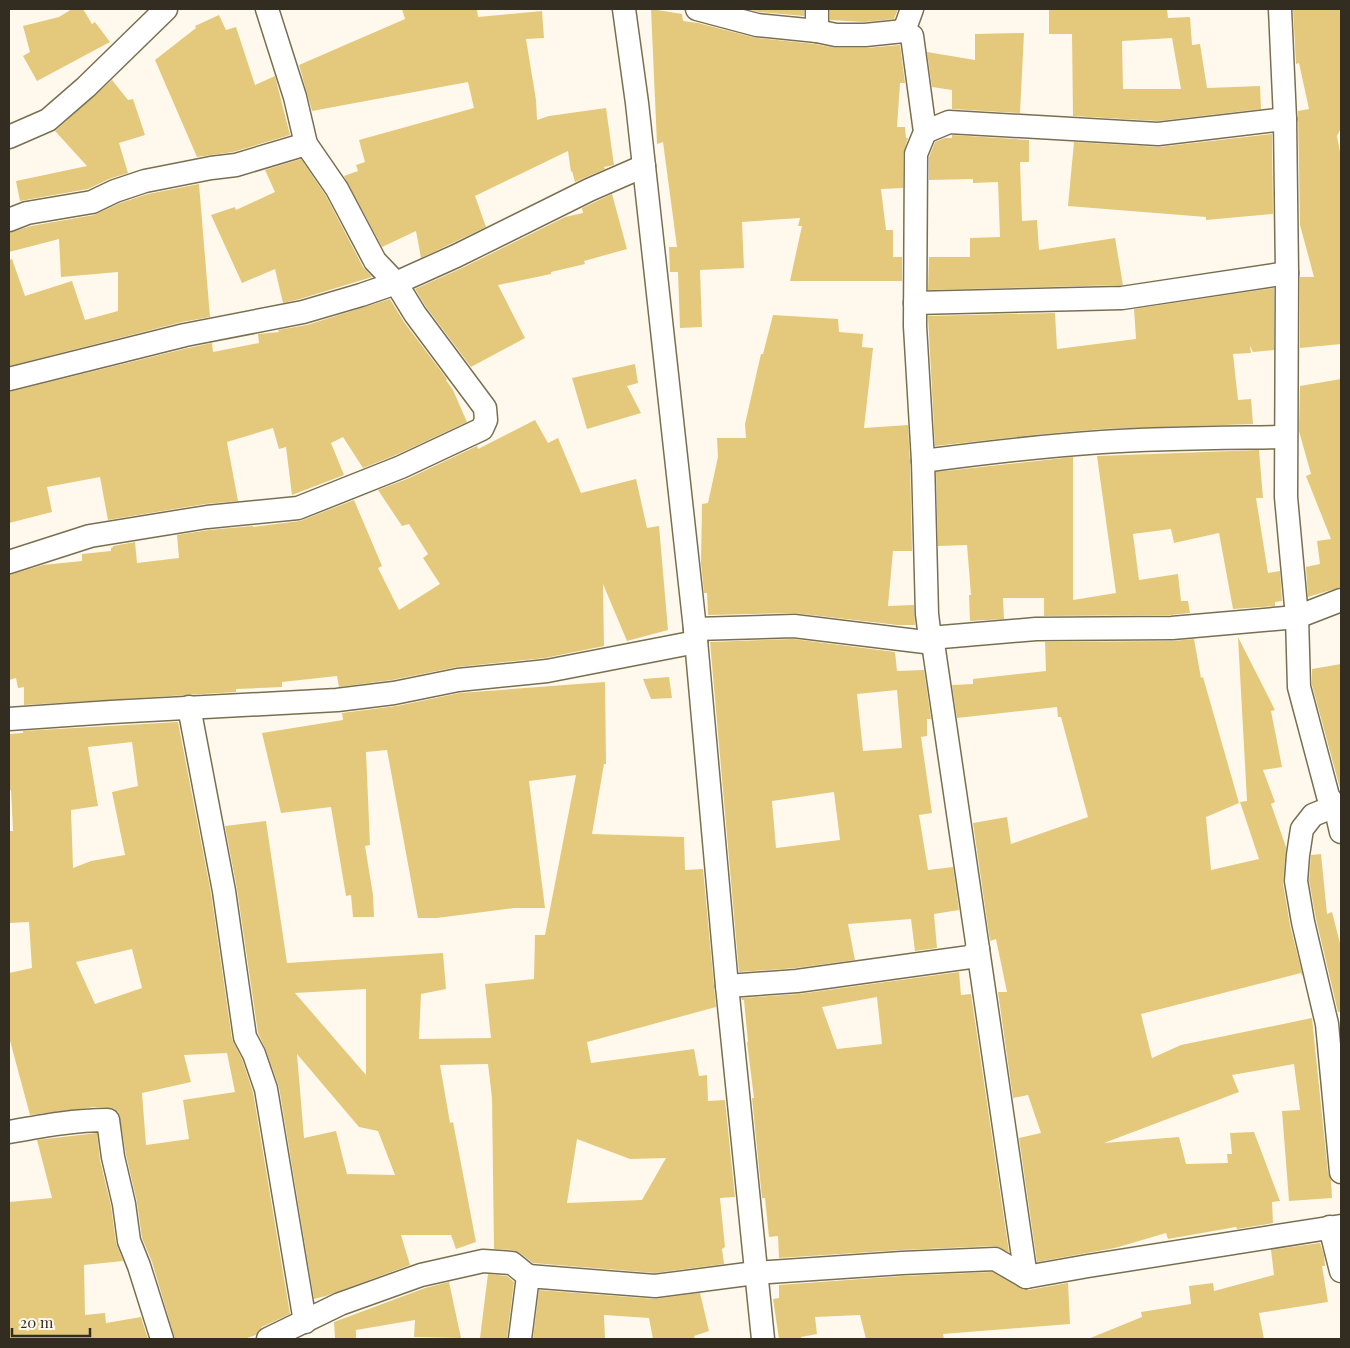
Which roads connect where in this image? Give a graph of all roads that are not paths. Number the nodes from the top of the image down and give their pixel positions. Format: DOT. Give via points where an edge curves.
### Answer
graph roads {
  1 [pos="166,9"];
  2 [pos="266,9"];
  3 [pos="624,9"];
  4 [pos="696,9"];
  5 [pos="816,9"];
  6 [pos="912,9"];
  7 [pos="1280,9"];
  8 [pos="817,31"];
  9 [pos="904,31"];
  10 [pos="1284,119"];
  11 [pos="924,132"];
  12 [pos="9,137"];
  13 [pos="306,144"];
  14 [pos="644,166"];
  15 [pos="9,220"];
  16 [pos="1287,273"];
  17 [pos="396,283"];
  18 [pos="915,303"];
  19 [pos="9,379"];
  20 [pos="1285,437"];
  21 [pos="924,461"];
  22 [pos="9,562"];
  23 [pos="1341,600"];
  24 [pos="1297,618"];
  25 [pos="695,636"];
  26 [pos="932,640"];
  27 [pos="189,707"];
  28 [pos="9,719"];
  29 [pos="1335,806"];
  30 [pos="1341,832"];
  31 [pos="978,949"];
  32 [pos="727,986"];
  33 [pos="9,1132"];
  34 [pos="1341,1172"];
  35 [pos="1336,1227"];
  36 [pos="1341,1271"];
  37 [pos="755,1273"];
  38 [pos="528,1276"];
  39 [pos="1026,1277"];
  40 [pos="305,1322"];
  41 [pos="162,1339"];
  42 [pos="268,1339"];
  43 [pos="520,1339"];
  44 [pos="762,1339"];
  1 -- 12 [label="street" via="48,120"];
  2 -- 13 [label="street" via="295,97"];
  3 -- 14 [label="street"];
  4 -- 8 [label="street" via="757,25"];
  5 -- 8 [label="street"];
  6 -- 9 [label="street"];
  7 -- 10 [label="street"];
  8 -- 9 [label="street" via="836,35"];
  9 -- 11 [label="street" via="912,36"];
  10 -- 11 [label="street" via="1158,134 949,122"];
  10 -- 16 [label="street"];
  11 -- 18 [label="street" via="916,154"];
  13 -- 15 [label="street" via="236,164 145,181 92,202 28,213"];
  13 -- 17 [label="street" via="337,190 375,261"];
  14 -- 17 [label="street"];
  14 -- 25 [label="street"];
  16 -- 18 [label="street" via="1122,298"];
  16 -- 20 [label="street"];
  17 -- 19 [label="street" via="303,312 185,335"];
  17 -- 22 [label="street" via="415,314 485,408 486,420 482,429 401,467 298,508 207,517 90,536"];
  18 -- 21 [label="street"];
  20 -- 21 [label="street" via="1102,442"];
  20 -- 24 [label="street" via="1286,497"];
  21 -- 26 [label="street" via="927,614"];
  23 -- 24 [label="street"];
  24 -- 26 [label="street" via="1172,628 1036,628"];
  24 -- 29 [label="street" via="1300,687 1328,796"];
  25 -- 26 [label="street" via="794,626"];
  25 -- 27 [label="street" via="547,670 458,680 385,694 337,700"];
  25 -- 32 [label="street"];
  26 -- 31 [label="street"];
  27 -- 28 [label="street"];
  27 -- 40 [label="street" via="224,891 246,1037 266,1089"];
  29 -- 30 [label="street"];
  29 -- 34 [label="street" via="1313,815 1302,828 1296,881 1327,1024"];
  31 -- 32 [label="street" via="970,957 797,981"];
  31 -- 39 [label="street"];
  32 -- 37 [label="street"];
  33 -- 41 [label="street" via="56,1123 108,1120 129,1241"];
  35 -- 36 [label="street"];
  35 -- 39 [label="street"];
  37 -- 38 [label="street" via="655,1286"];
  37 -- 39 [label="street" via="996,1259"];
  37 -- 44 [label="street"];
  38 -- 40 [label="street" via="512,1263 483,1261 420,1275 340,1304"];
  38 -- 43 [label="street"];
  40 -- 42 [label="street"];
}
